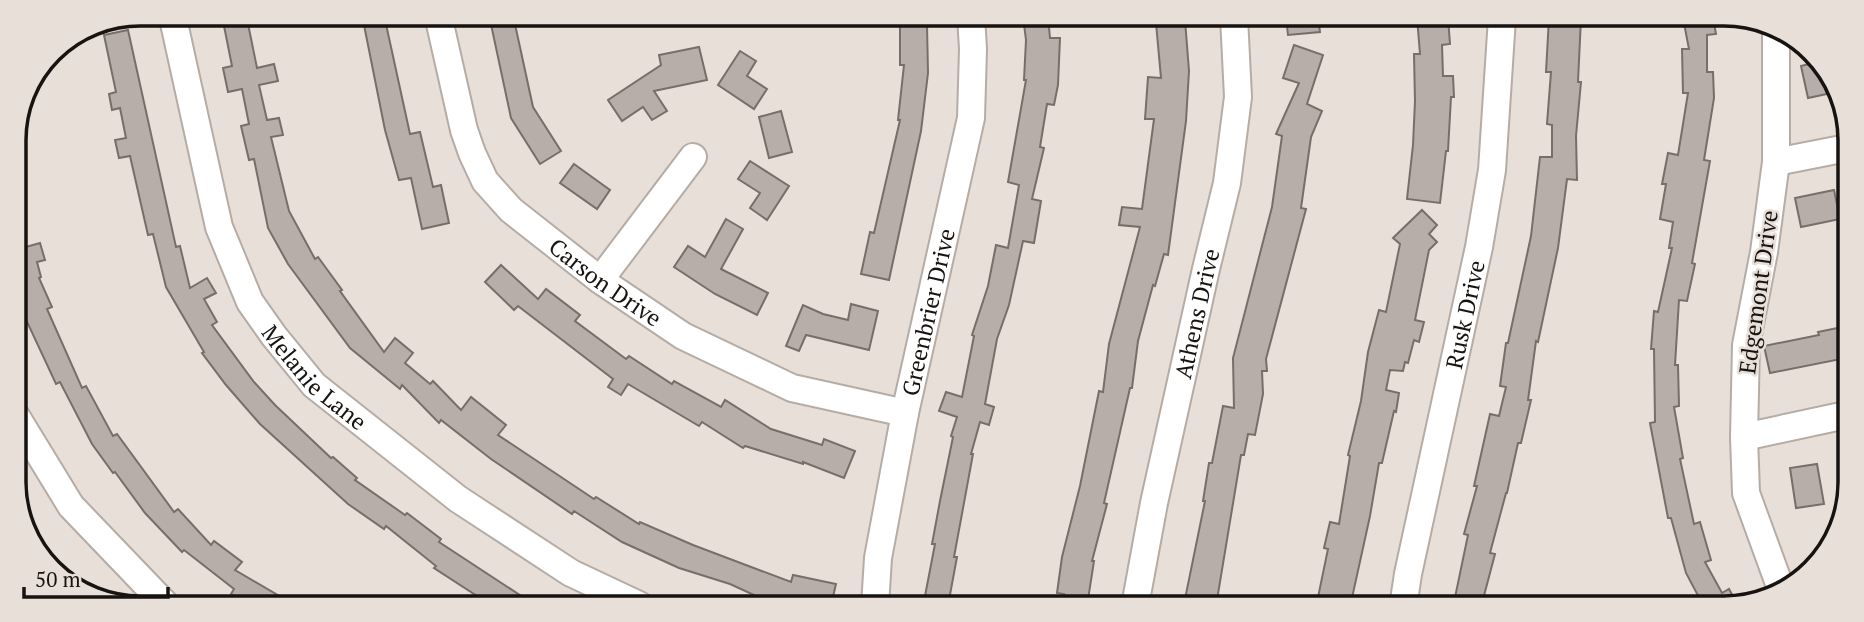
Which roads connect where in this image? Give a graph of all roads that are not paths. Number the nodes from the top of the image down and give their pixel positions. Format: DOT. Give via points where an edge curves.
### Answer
graph roads {
  1 [pos="175,26"];
  2 [pos="440,26"];
  3 [pos="972,26"];
  4 [pos="1234,26"];
  5 [pos="1501,26"];
  6 [pos="1776,40"];
  7 [pos="1838,150"];
  8 [pos="693,157"];
  9 [pos="1776,162"];
  10 [pos="600,280"];
  11 [pos="905,413"];
  12 [pos="1838,417"];
  13 [pos="26,432"];
  14 [pos="1744,437"];
  15 [pos="1778,581"];
  16 [pos="152,596"];
  17 [pos="620,596"];
  18 [pos="876,596"];
  19 [pos="1137,596"];
  20 [pos="1405,596"];
  1 -- 17 [label="street, Melanie Lane" via="219,227 250,302 274,336 314,385 458,499 571,573"];
  2 -- 10 [label="street, Carson Drive" via="464,130 485,181 511,210"];
  3 -- 11 [label="street, Greenbrier Drive" via="971,118"];
  4 -- 19 [label="street, Athens Drive" via="1238,97 1227,183"];
  5 -- 20 [label="street, Rusk Drive" via="1492,170 1479,247"];
  6 -- 9 [label="street, Edgemont Drive"];
  7 -- 9 [label="street"];
  8 -- 10 [label="street"];
  9 -- 14 [label="street, Edgemont Drive" via="1746,345"];
  10 -- 11 [label="street, Carson Drive" via="683,335 792,388"];
  11 -- 18 [label="street, Greenbrier Drive" via="878,558"];
  12 -- 14 [label="street"];
  13 -- 16 [label="street" via="71,506"];
  14 -- 15 [label="street, Edgemont Drive" via="1746,493"];
}
